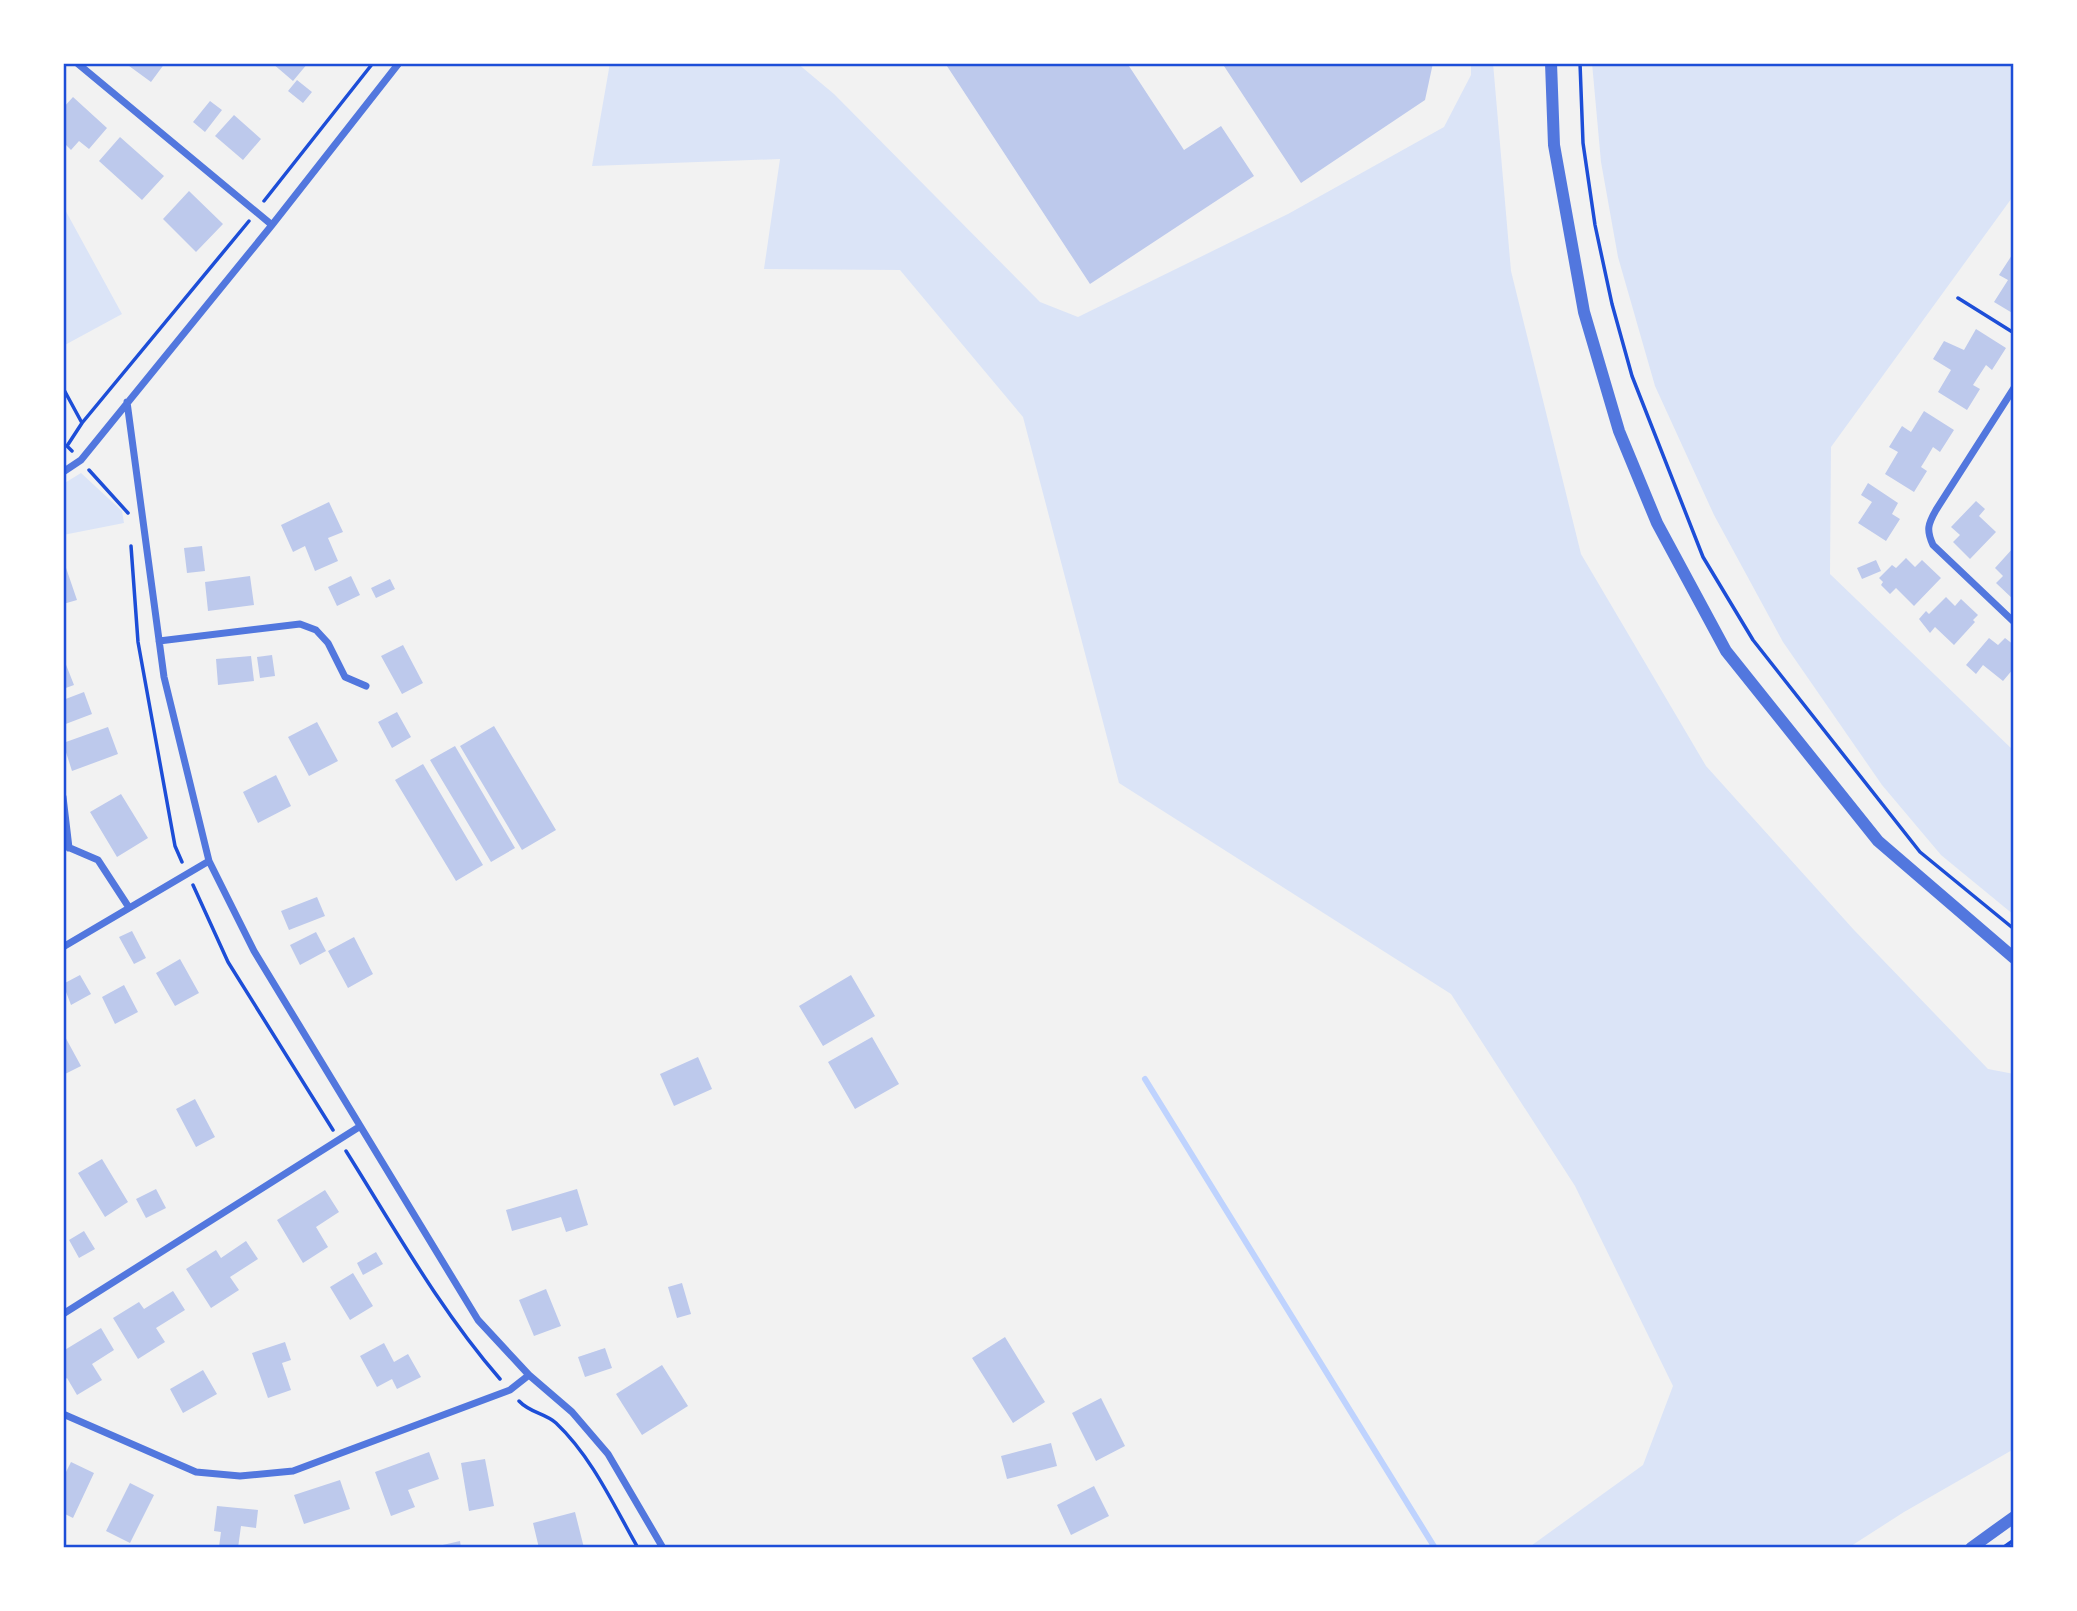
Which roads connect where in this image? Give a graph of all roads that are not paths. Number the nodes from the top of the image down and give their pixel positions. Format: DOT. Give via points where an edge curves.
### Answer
graph roads {
  1 [pos="77,63"];
  2 [pos="399,63"];
  3 [pos="1551,63"];
  4 [pos="272,225"];
  5 [pos="2014,388"];
  6 [pos="127,402"];
  7 [pos="63,472"];
  8 [pos="2014,622"];
  9 [pos="159,641"];
  10 [pos="366,686"];
  11 [pos="63,797"];
  12 [pos="66,846"];
  13 [pos="209,861"];
  14 [pos="128,906"];
  15 [pos="63,947"];
  16 [pos="2014,958"];
  17 [pos="359,1127"];
  18 [pos="63,1314"];
  19 [pos="528,1376"];
  20 [pos="63,1414"];
  21 [pos="2014,1517"];
  22 [pos="663,1548"];
  23 [pos="1971,1548"];
  1 -- 4 [label="street"];
  2 -- 4 [label="street"];
  3 -- 16 [label="street" via="1554,145 1584,312 1619,431 1657,523 1726,651 1878,841"];
  4 -- 6 [label="street"];
  5 -- 8 [label="street" via="1928,524 1933,545"];
  6 -- 7 [label="street" via="81,460"];
  6 -- 9 [label="street"];
  9 -- 10 [label="street" via="300,624 328,643 345,677"];
  9 -- 13 [label="street"];
  11 -- 12 [label="street"];
  12 -- 14 [label="street" via="98,860"];
  13 -- 14 [label="street"];
  13 -- 17 [label="street" via="254,951"];
  14 -- 15 [label="street"];
  17 -- 18 [label="street"];
  17 -- 19 [label="street" via="478,1321"];
  19 -- 20 [label="street" via="510,1390 293,1471 240,1476 196,1472"];
  19 -- 22 [label="street" via="572,1412 608,1454"];
  21 -- 23 [label="street"];
}
